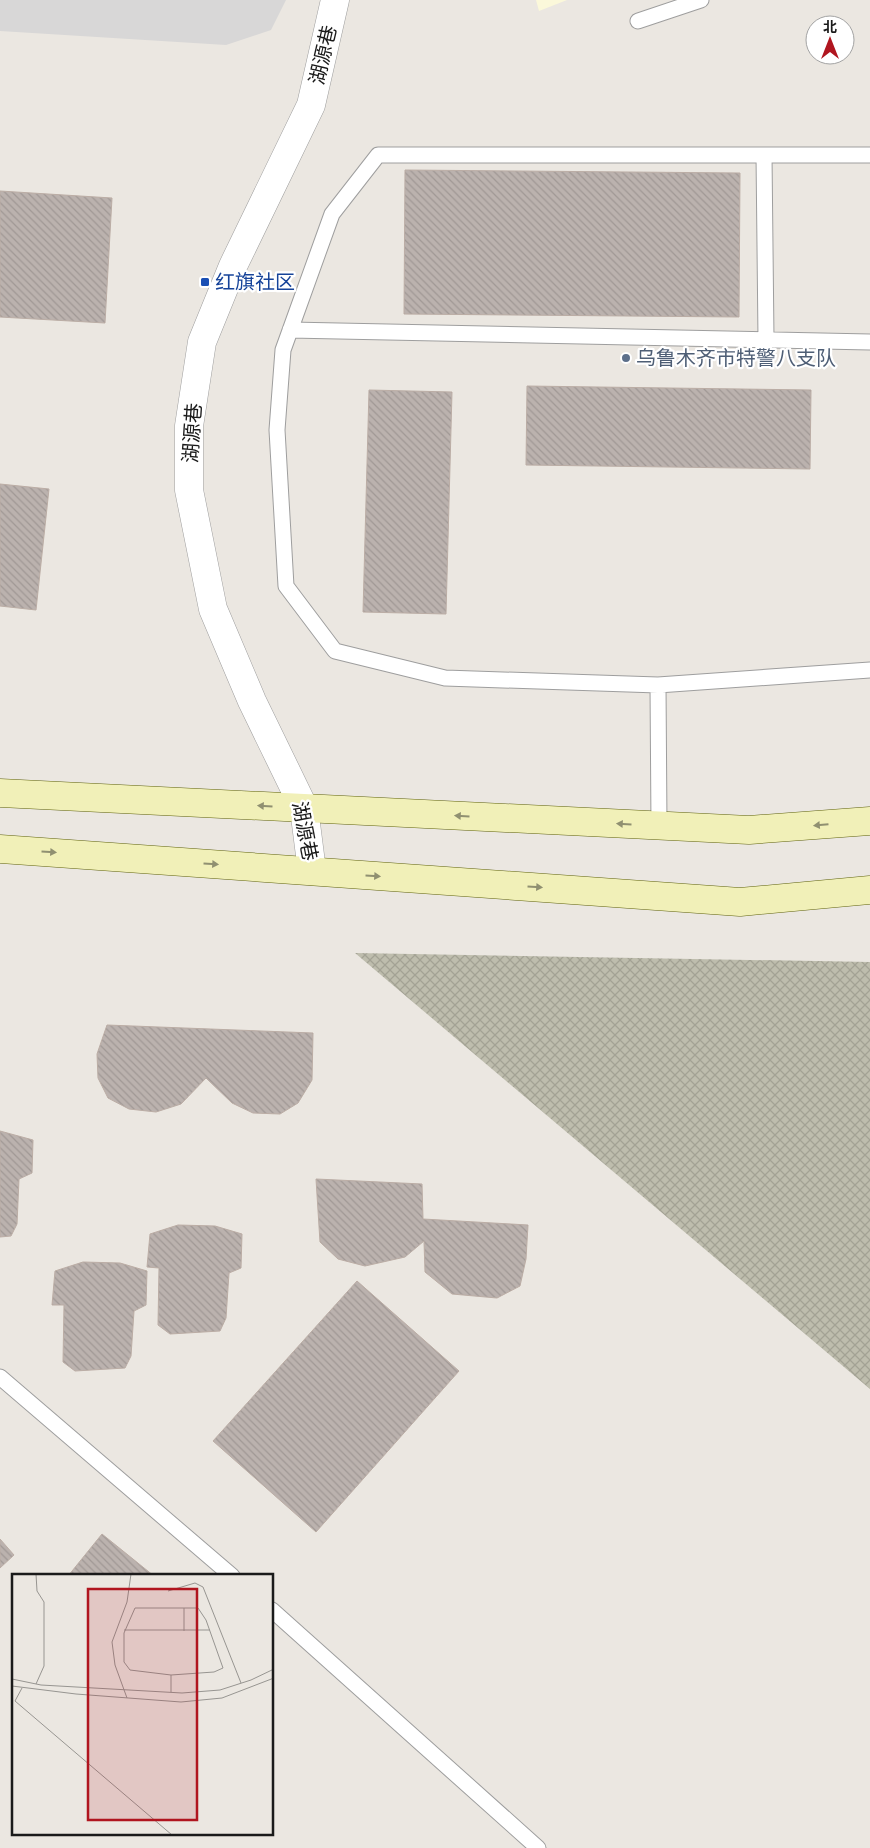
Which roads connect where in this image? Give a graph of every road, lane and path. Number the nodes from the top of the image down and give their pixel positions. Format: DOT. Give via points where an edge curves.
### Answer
graph roads {
  1 [pos="335,0"];
  2 [pos="702,0"];
  3 [pos="638,21"];
  4 [pos="764,155"];
  5 [pos="870,155"];
  6 [pos="290,330"];
  7 [pos="766,339"];
  8 [pos="870,342"];
  9 [pos="870,670"];
  10 [pos="658,685"];
  11 [pos="0,793"];
  12 [pos="304,808"];
  13 [pos="870,821"];
  14 [pos="660,826"];
  15 [pos="0,849"];
  16 [pos="312,872"];
  17 [pos="870,890"];
  18 [pos="0,1377"];
  19 [pos="230,1574"];
  20 [pos="274,1612"];
  21 [pos="538,1848"];
  1 -- 12 [label="street, 湖源巷" via="311,105 233,266 202,342 189,426 189,490 213,609 252,701"];
  2 -- 3 [label="lane"];
  4 -- 5 [label="lane"];
  4 -- 6 [label="lane" via="378,154 332,214"];
  4 -- 7 [label="lane"];
  6 -- 7 [label="lane"];
  6 -- 10 [label="lane" via="283,350 277,430 286,586 335,650 445,678"];
  7 -- 8 [label="lane"];
  9 -- 10 [label="lane"];
  10 -- 14 [label="lane"];
  12 -- 11 [label="main road, one-way"];
  14 -- 12 [label="main road, one-way"];
  12 -- 16 [label="street, 湖源巷"];
  13 -- 14 [label="main road, one-way" via="749,830"];
  15 -- 16 [label="main road, one-way"];
  16 -- 17 [label="main road, one-way" via="740,902"];
  18 -- 19 [label="lane"];
  20 -- 21 [label="lane"];
}
